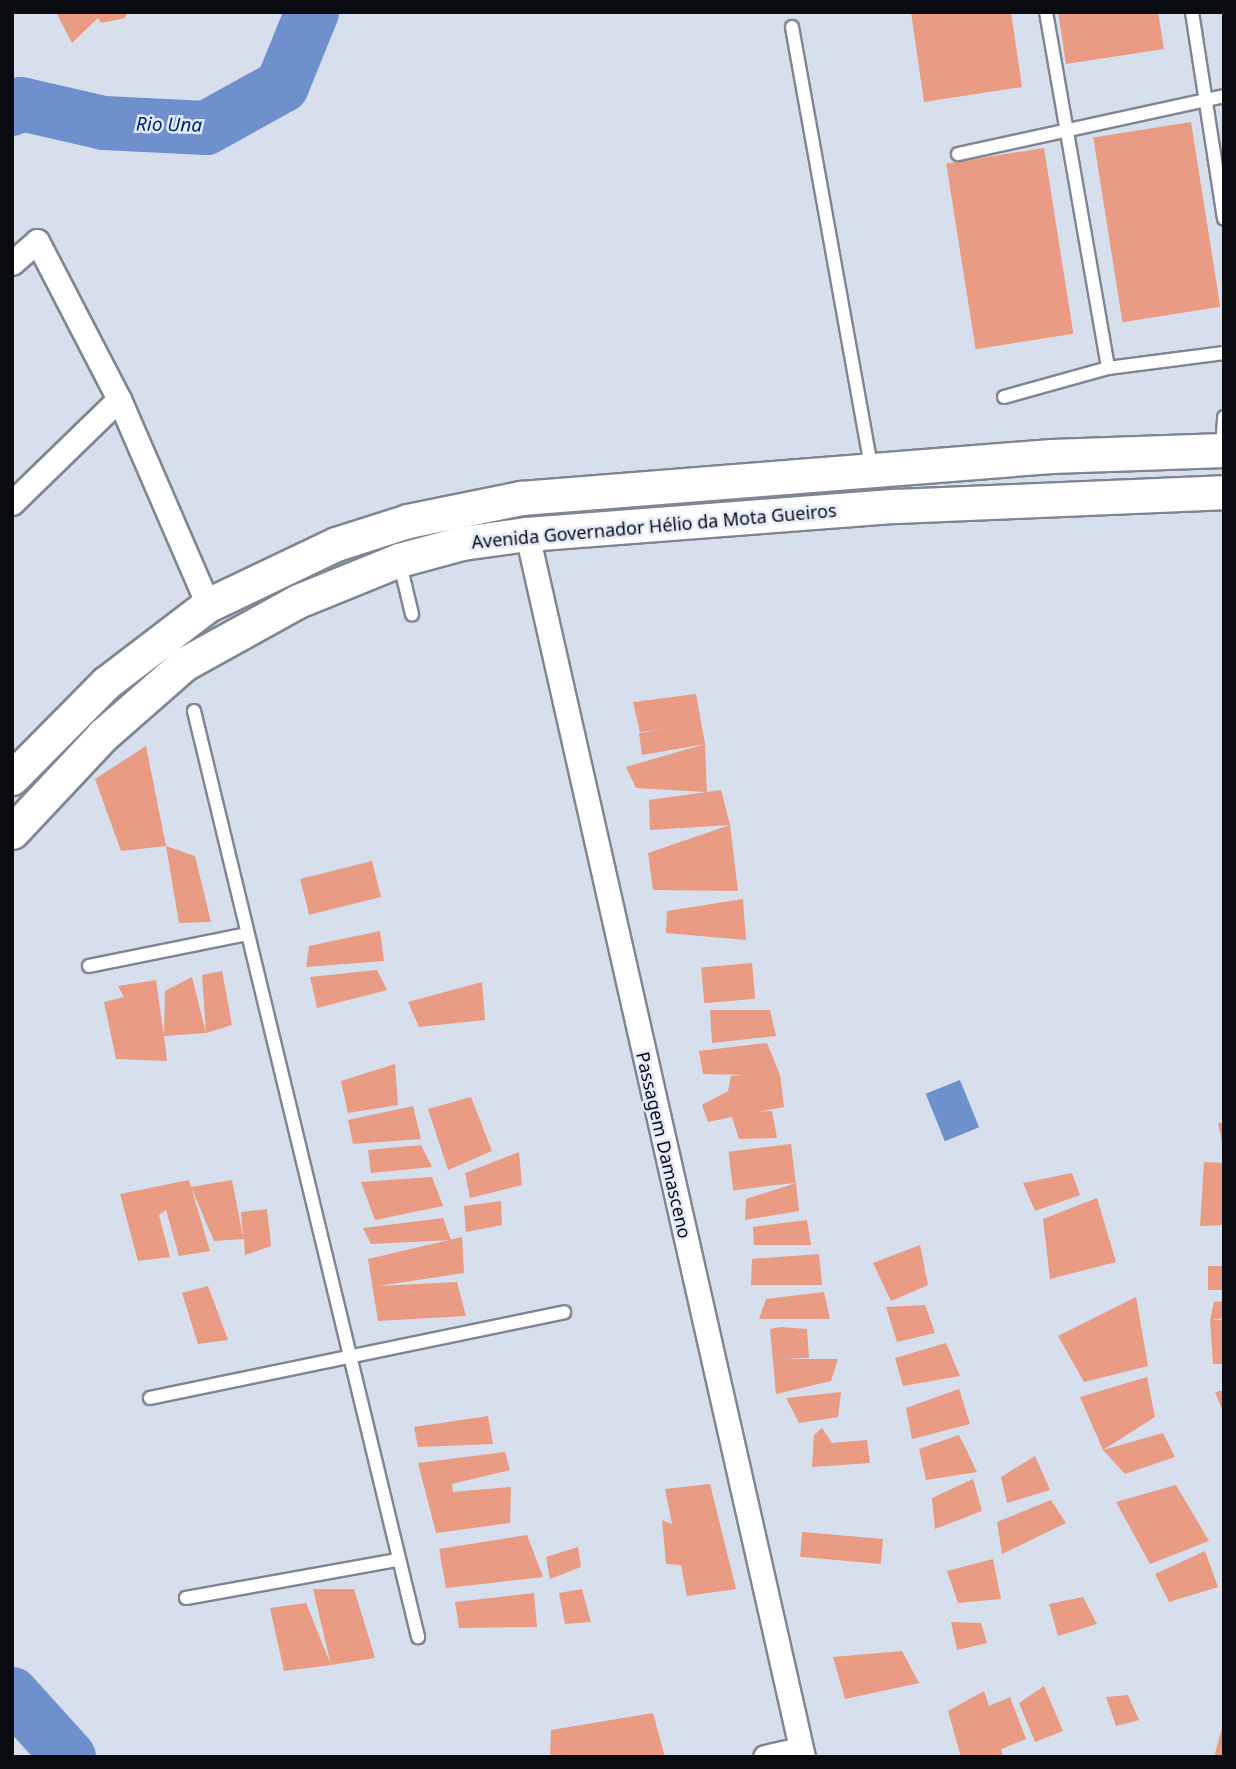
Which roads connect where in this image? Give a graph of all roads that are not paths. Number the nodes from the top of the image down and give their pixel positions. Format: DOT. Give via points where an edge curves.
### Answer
graph roads {
  1 [pos="1046,12"];
  2 [pos="1192,12"];
  3 [pos="792,27"];
  4 [pos="1224,96"];
  5 [pos="1208,97"];
  6 [pos="1067,133"];
  7 [pos="958,154"];
  8 [pos="1224,219"];
  9 [pos="12,263"];
  10 [pos="1224,353"];
  11 [pos="1108,368"];
  12 [pos="1004,397"];
  13 [pos="119,399"];
  14 [pos="1224,417"];
  15 [pos="1223,450"];
  16 [pos="871,470"];
  17 [pos="1224,492"];
  18 [pos="12,503"];
  19 [pos="527,534"];
  20 [pos="399,560"];
  21 [pos="208,604"];
  22 [pos="412,614"];
  23 [pos="194,711"];
  24 [pos="12,778"];
  25 [pos="12,832"];
  26 [pos="247,934"];
  27 [pos="89,966"];
  28 [pos="564,1312"];
  29 [pos="346,1357"];
  30 [pos="150,1398"];
  31 [pos="398,1560"];
  32 [pos="186,1598"];
  33 [pos="418,1637"];
  34 [pos="801,1753"];
  35 [pos="765,1757"];
  1 -- 6 [label="lane"];
  2 -- 5 [label="lane"];
  3 -- 16 [label="lane"];
  4 -- 5 [label="lane"];
  5 -- 6 [label="lane"];
  5 -- 8 [label="lane"];
  6 -- 7 [label="lane"];
  6 -- 11 [label="lane"];
  9 -- 13 [label="street" via="37,241"];
  10 -- 11 [label="lane"];
  11 -- 12 [label="lane"];
  13 -- 18 [label="street"];
  13 -- 21 [label="street"];
  14 -- 15 [label="lane"];
  15 -- 16 [label="main road, Avenida Governador Hélio da Mota Gueiros" via="1051,456"];
  16 -- 21 [label="main road, Avenida Governador Hélio da Mota Gueiros" via="508,501 408,521 336,544"];
  17 -- 19 [label="main road, Avenida Governador Hélio da Mota Gueiros" via="895,506"];
  19 -- 20 [label="main road, Avenida Governador Hélio da Mota Gueiros" via="462,543"];
  19 -- 34 [label="street, Passagem Damasceno"];
  20 -- 22 [label="lane"];
  20 -- 25 [label="main road, Avenida Governador Hélio da Mota Gueiros" via="298,601 184,664 103,735"];
  21 -- 24 [label="main road, Avenida Governador Hélio da Mota Gueiros" via="106,683"];
  23 -- 26 [label="lane"];
  26 -- 27 [label="lane"];
  26 -- 29 [label="lane"];
  28 -- 29 [label="lane"];
  29 -- 30 [label="lane"];
  29 -- 31 [label="lane"];
  31 -- 32 [label="lane"];
  31 -- 33 [label="lane"];
  34 -- 35 [label="street"];
}
